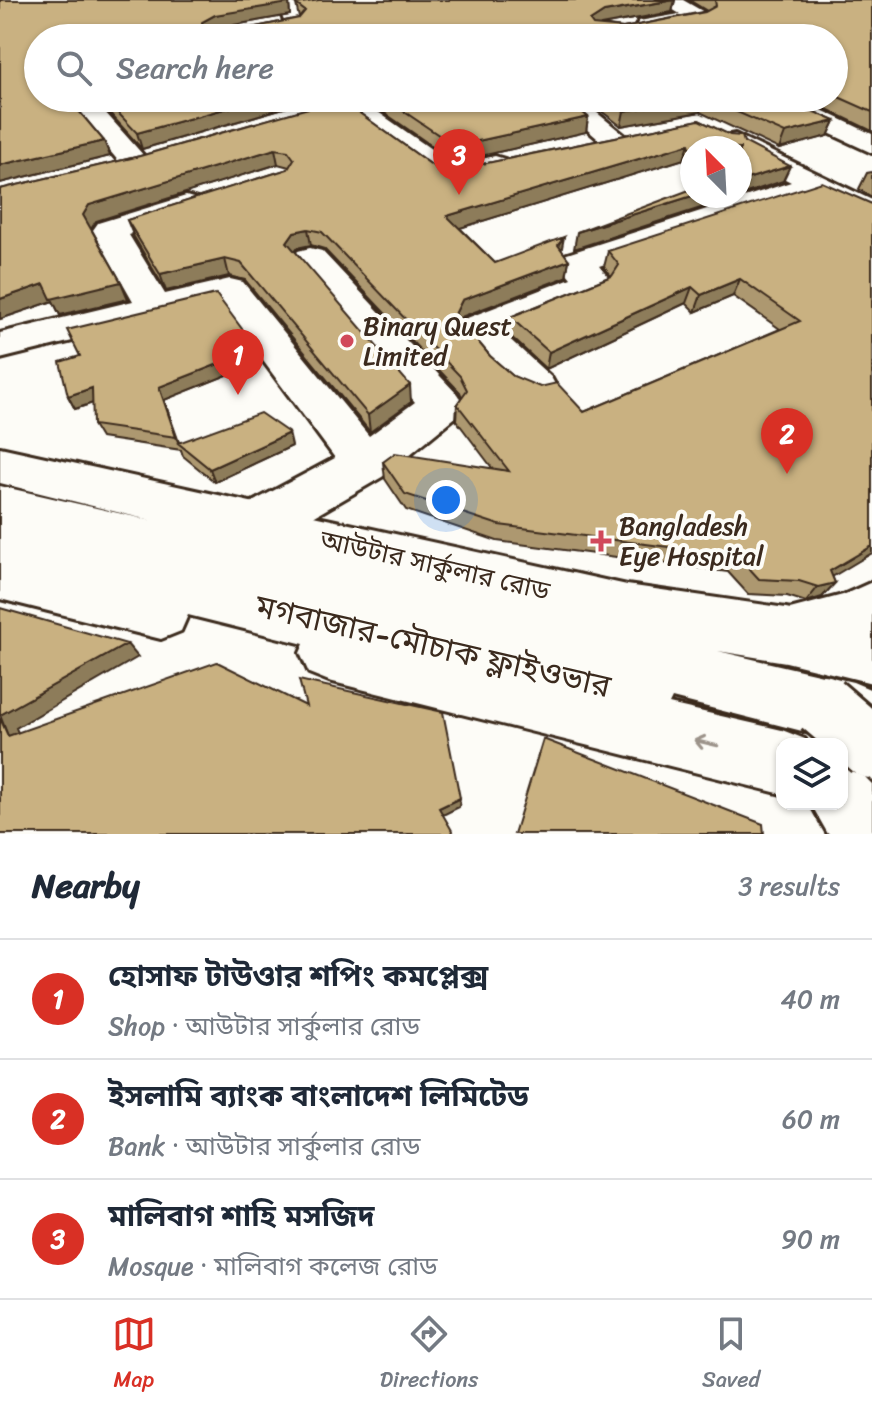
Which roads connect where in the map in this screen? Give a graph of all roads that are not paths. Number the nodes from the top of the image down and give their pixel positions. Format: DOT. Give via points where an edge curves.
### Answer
graph roads {
  1 [pos="667,0"];
  2 [pos="319,4"];
  3 [pos="292,19"];
  4 [pos="661,24"];
  5 [pos="92,112"];
  6 [pos="348,112"];
  7 [pos="581,112"];
  8 [pos="805,112"];
  9 [pos="712,130"];
  10 [pos="644,132"];
  11 [pos="614,138"];
  12 [pos="872,145"];
  13 [pos="576,146"];
  14 [pos="519,159"];
  15 [pos="106,170"];
  16 [pos="814,185"];
  17 [pos="222,194"];
  18 [pos="872,212"];
  19 [pos="310,258"];
  20 [pos="155,308"];
  21 [pos="0,346"];
  22 [pos="536,388"];
  23 [pos="365,464"];
  24 [pos="0,465"];
  25 [pos="0,493"];
  26 [pos="0,506"];
  27 [pos="259,523"];
  28 [pos="0,540"];
  29 [pos="0,575"];
  30 [pos="872,608"];
  31 [pos="786,635"];
  32 [pos="841,717"];
  33 [pos="872,747"];
  34 [pos="872,782"];
  35 [pos="848,807"];
  36 [pos="872,834"];
  1 -- 4 [label="main road" via="701,16"];
  2 -- 3 [label="main road"];
  5 -- 15 [label="main road" via="147,159"];
  6 -- 14 [label="main road" via="449,175"];
  7 -- 11 [label="main road"];
  8 -- 12 [label="main road"];
  9 -- 16 [label="main road"];
  10 -- 11 [label="main road"];
  11 -- 13 [label="main road"];
  16 -- 18 [label="main road"];
  16 -- 22 [label="main road" via="576,262 594,282 476,329"];
  17 -- 20 [label="main road" via="110,230"];
  19 -- 23 [label="main road" via="442,405"];
  20 -- 21 [label="main road"];
  20 -- 23 [label="main road" via="230,290"];
  23 -- 27 [label="main road"];
  24 -- 27 [label="main road, আউটার সার্কুলার রোড"];
  25 -- 32 [label="main road, আউটার সার্কুলার রোড"];
  26 -- 32 [label="main road, মগবাজার-মৌচাক ফ্লাইওভার"];
  27 -- 31 [label="main road, আউটার সার্কুলার রোড" via="627,611"];
  28 -- 32 [label="main road, মগবাজার-মৌচাক ফ্লাইওভার" via="220,599"];
  32 -- 29 [label="main road, আউটার সার্কুলার রোড, one-way"];
  30 -- 31 [label="main road" via="852,619"];
  31 -- 32 [label="main road, আউটার সার্কুলার রোড"];
  32 -- 33 [label="main road, মগবাজার-মৌচাক ফ্লাইওভার"];
  32 -- 34 [label="main road, আউটার সার্কুলার রোড"];
  35 -- 36 [label="main road"];
}
